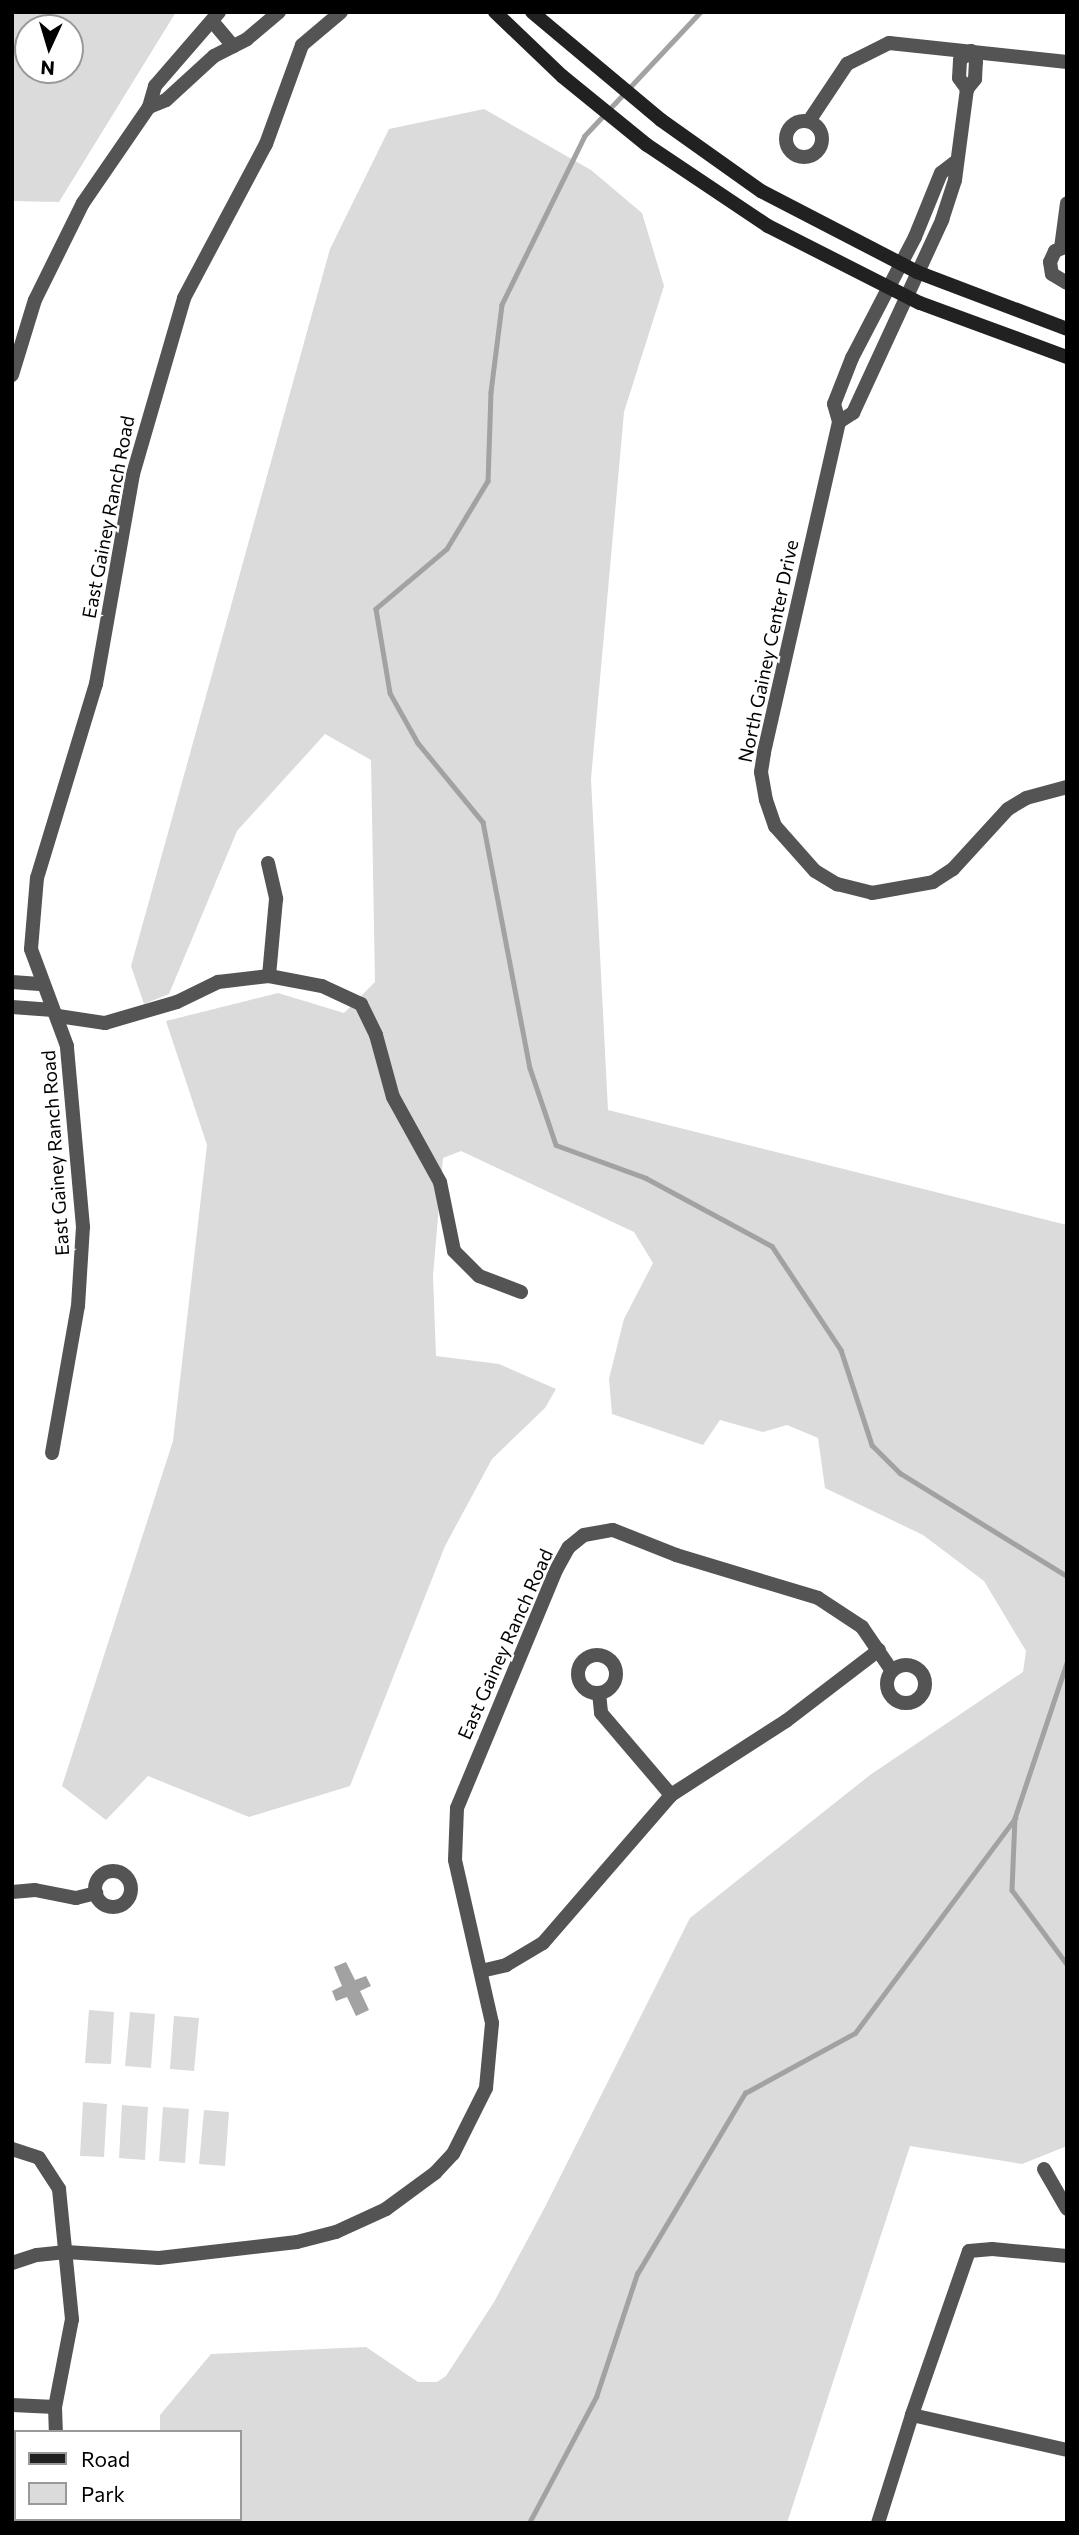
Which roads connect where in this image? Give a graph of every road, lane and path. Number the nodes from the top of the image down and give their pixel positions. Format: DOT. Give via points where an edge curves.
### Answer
graph roads {
  1 [pos="279,12"];
  2 [pos="341,12"];
  3 [pos="495,12"];
  4 [pos="532,12"];
  5 [pos="215,17"];
  6 [pos="233,47"];
  7 [pos="971,51"];
  8 [pos="1067,62"];
  9 [pos="149,107"];
  10 [pos="809,121"];
  11 [pos="954,163"];
  12 [pos="1067,203"];
  13 [pos="1064,247"];
  14 [pos="902,265"];
  15 [pos="917,272"];
  16 [pos="1067,283"];
  17 [pos="888,289"];
  18 [pos="906,296"];
  19 [pos="1067,329"];
  20 [pos="1067,357"];
  21 [pos="12,375"];
  22 [pos="839,422"];
  23 [pos="1067,787"];
  24 [pos="268,863"];
  25 [pos="269,976"];
  26 [pos="12,982"];
  27 [pos="43,984"];
  28 [pos="12,1007"];
  29 [pos="55,1013"];
  30 [pos="521,1292"];
  31 [pos="52,1453"];
  32 [pos="878,1650"];
  33 [pos="891,1671"];
  34 [pos="599,1693"];
  35 [pos="671,1795"];
  36 [pos="12,1892"];
  37 [pos="96,1893"];
  38 [pos="481,1971"];
  39 [pos="12,2149"];
  40 [pos="1044,2169"];
  41 [pos="1067,2209"];
  42 [pos="66,2252"];
  43 [pos="1067,2256"];
  44 [pos="12,2263"];
  45 [pos="12,2405"];
  46 [pos="55,2407"];
  47 [pos="912,2415"];
  48 [pos="56,2430"];
  49 [pos="1067,2450"];
  50 [pos="878,2523"];
  1 -- 6 [label="street"];
  2 -- 27 [label="street, East Gainey Ranch Road" via="302,45 266,144 184,298 156,386 133,474 96,684 37,878 32,949"];
  3 -- 17 [label="main road" via="562,76 648,145 768,226"];
  4 -- 14 [label="main road" via="661,120 761,191"];
  5 -- 6 [label="street"];
  5 -- 9 [label="street" via="155,86"];
  6 -- 9 [label="street" via="214,56 166,100"];
  7 -- 8 [label="street"];
  7 -- 10 [label="street" via="889,43 867,50 847,64"];
  7 -- 11 [label="street, North Gainey Center Drive" via="975,79 967,89"];
  9 -- 21 [label="street" via="83,203 49,268"];
  11 -- 14 [label="street, North Gainey Center Drive" via="941,173"];
  11 -- 15 [label="street, North Gainey Center Drive" via="955,180 942,220"];
  12 -- 13 [label="street"];
  13 -- 16 [label="street" via="1052,256 1050,268 1056,279"];
  14 -- 15 [label="main road"];
  14 -- 17 [label="street, North Gainey Center Drive"];
  15 -- 18 [label="street, North Gainey Center Drive"];
  15 -- 19 [label="main road"];
  17 -- 18 [label="main road"];
  17 -- 22 [label="street, North Gainey Center Drive" via="834,404"];
  18 -- 20 [label="main road"];
  18 -- 22 [label="street, North Gainey Center Drive" via="853,413"];
  22 -- 23 [label="street, North Gainey Center Drive" via="761,772 775,826 815,871 855,890 903,891 933,882 953,869 1009,809 1026,798"];
  24 -- 25 [label="street" via="276,899"];
  25 -- 29 [label="street" via="218,982 177,1002 105,1023"];
  25 -- 30 [label="street" via="322,986 361,1004 376,1035 393,1097 440,1182 454,1251 479,1276"];
  26 -- 27 [label="street"];
  27 -- 29 [label="street, East Gainey Ranch Road"];
  28 -- 29 [label="street"];
  29 -- 31 [label="street, East Gainey Ranch Road" via="68,1059 83,1266"];
  32 -- 33 [label="street, East Gainey Ranch Road"];
  32 -- 35 [label="street" via="786,1721"];
  32 -- 38 [label="street, East Gainey Ranch Road" via="846,1612 818,1598 676,1555 613,1530 584,1535 569,1547 457,1808 455,1860"];
  34 -- 35 [label="street" via="601,1713"];
  35 -- 38 [label="street" via="543,1943 506,1965"];
  36 -- 37 [label="street" via="35,1890 75,1898"];
  38 -- 42 [label="street, East Gainey Ranch Road" via="492,2023 491,2060 477,2112 435,2173 386,2209 336,2232 297,2242 159,2258"];
  39 -- 42 [label="street" via="39,2158 59,2189"];
  40 -- 41 [label="street"];
  42 -- 44 [label="street, East Gainey Ranch Road"];
  42 -- 46 [label="street" via="72,2319"];
  43 -- 47 [label="street" via="969,2251"];
  45 -- 46 [label="street"];
  46 -- 48 [label="street"];
  47 -- 49 [label="street"];
  47 -- 50 [label="street"];
}
